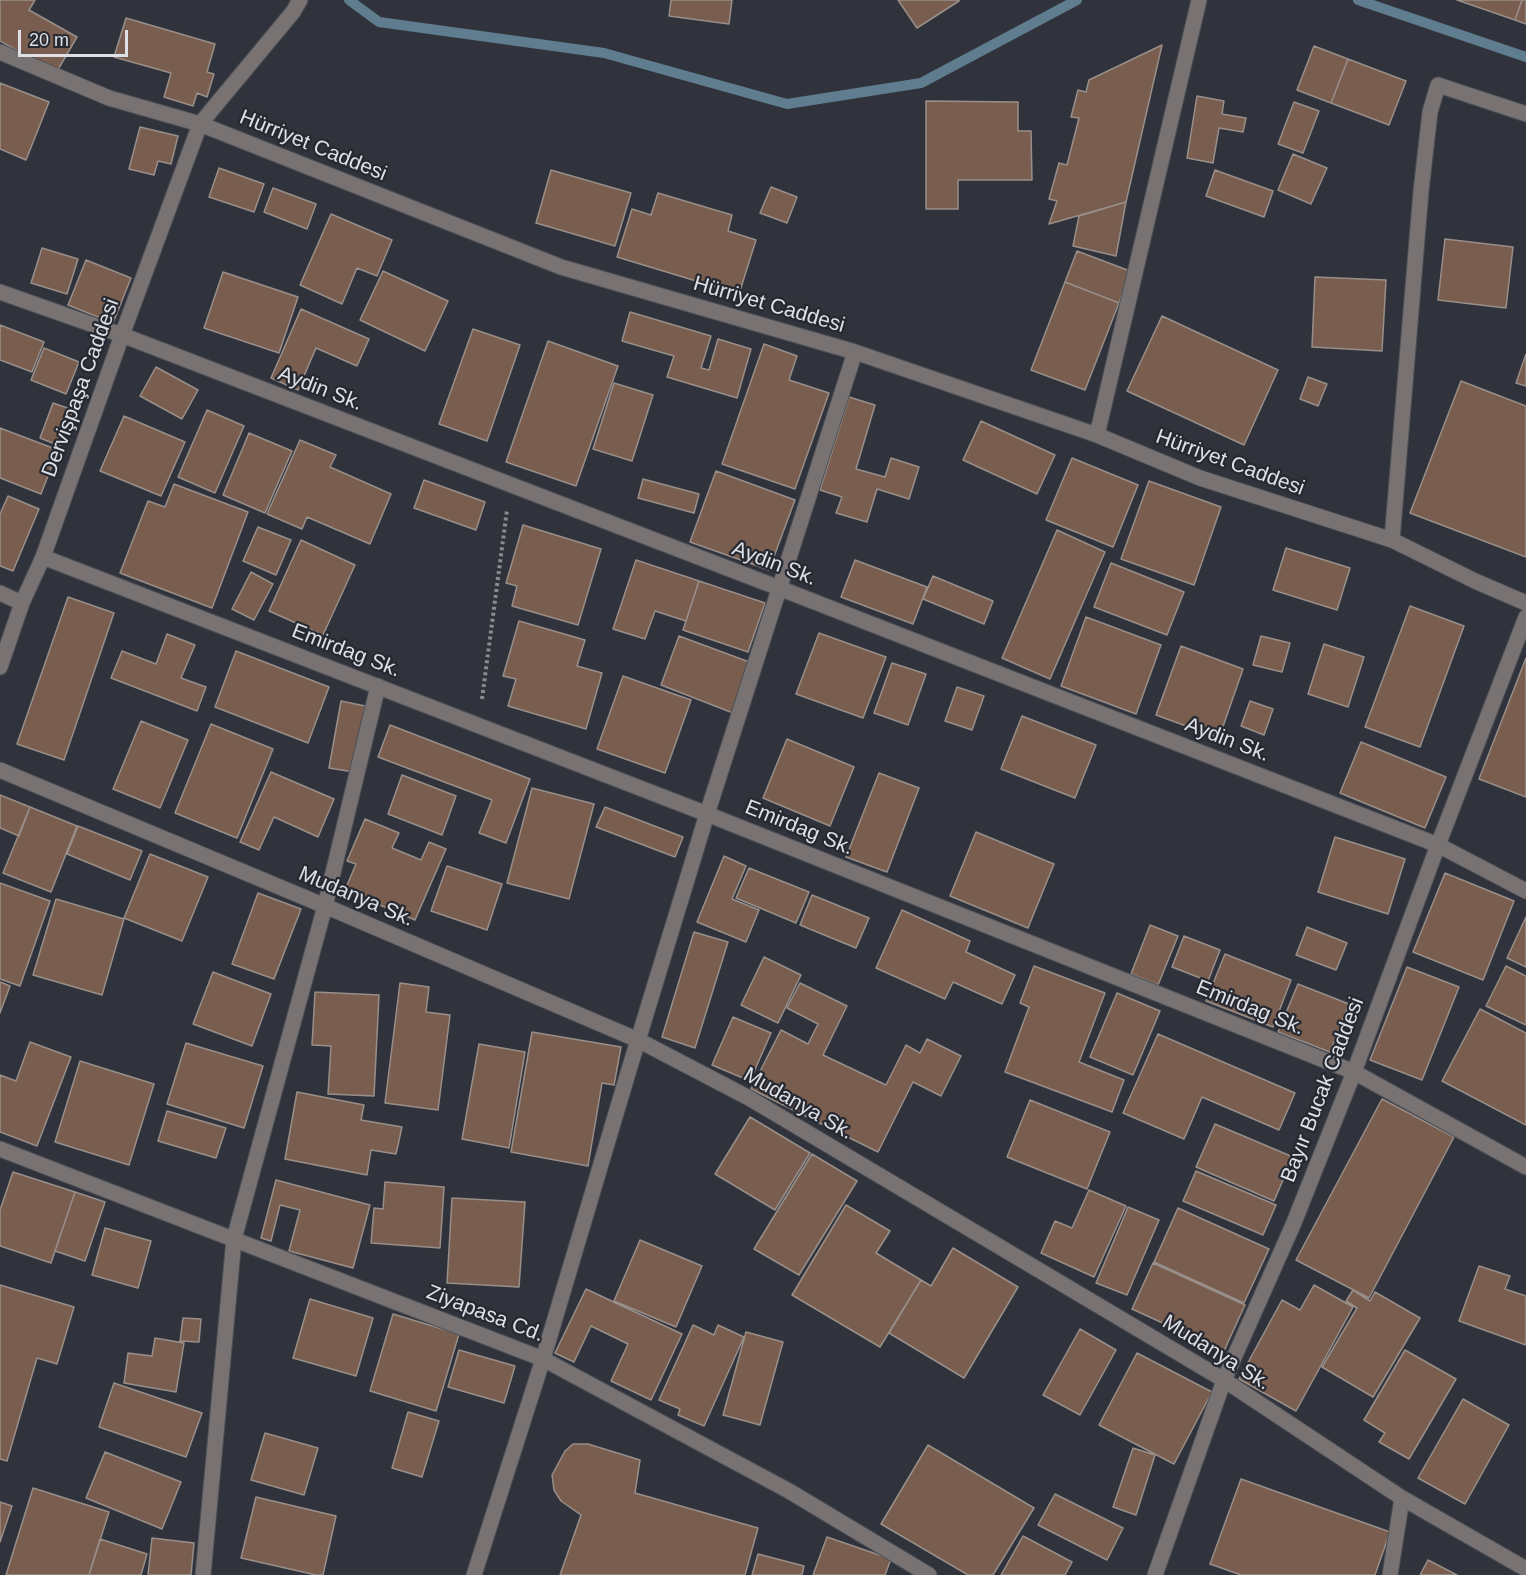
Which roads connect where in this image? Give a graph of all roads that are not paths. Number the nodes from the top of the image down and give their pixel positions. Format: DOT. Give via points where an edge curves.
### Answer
graph roads {
  1 [pos="1199,1"];
  2 [pos="296,6"];
  3 [pos="0,52"];
  4 [pos="1526,114"];
  5 [pos="200,124"];
  6 [pos="0,292"];
  7 [pos="122,335"];
  8 [pos="855,352"];
  9 [pos="1097,435"];
  10 [pos="1392,540"];
  11 [pos="43,557"];
  12 [pos="779,588"];
  13 [pos="0,593"];
  14 [pos="22,603"];
  15 [pos="1526,603"];
  16 [pos="1526,617"];
  17 [pos="0,667"];
  18 [pos="378,686"];
  19 [pos="0,770"];
  20 [pos="707,814"];
  21 [pos="1438,845"];
  22 [pos="1526,891"];
  23 [pos="325,906"];
  24 [pos="638,1040"];
  25 [pos="1354,1072"];
  26 [pos="0,1149"];
  27 [pos="1526,1167"];
  28 [pos="234,1239"];
  29 [pos="543,1359"];
  30 [pos="1224,1380"];
  31 [pos="1402,1498"];
  32 [pos="1526,1569"];
  33 [pos="203,1575"];
  34 [pos="474,1575"];
  35 [pos="929,1575"];
  36 [pos="1155,1575"];
  37 [pos="1390,1575"];
  1 -- 9 [label="street"];
  2 -- 5 [label="street, Dervişpaşa Caddesi"];
  3 -- 5 [label="street, Hürriyet Caddesi" via="109,98"];
  4 -- 10 [label="street" via="1438,85 1421,191"];
  5 -- 7 [label="street, Dervişpaşa Caddesi"];
  5 -- 8 [label="street, Hürriyet Caddesi" via="561,267"];
  6 -- 7 [label="street, Aydin Sk."];
  7 -- 11 [label="street, Dervişpaşa Caddesi"];
  7 -- 12 [label="street, Aydin Sk."];
  8 -- 9 [label="street, Hürriyet Caddesi"];
  8 -- 12 [label="street"];
  9 -- 10 [label="street, Hürriyet Caddesi" via="1200,478"];
  10 -- 15 [label="street, Hürriyet Caddesi"];
  11 -- 14 [label="street, Dervişpaşa Caddesi"];
  11 -- 18 [label="street, Emirdag Sk."];
  12 -- 20 [label="street"];
  12 -- 21 [label="street, Aydin Sk."];
  13 -- 14 [label="street"];
  14 -- 17 [label="street, Dervişpaşa Caddesi"];
  16 -- 21 [label="street, Bayır Bucak Caddesi"];
  18 -- 20 [label="street, Emirdag Sk."];
  18 -- 23 [label="street"];
  19 -- 23 [label="street, Mudanya Sk."];
  20 -- 24 [label="street"];
  20 -- 25 [label="street, Emirdag Sk."];
  21 -- 22 [label="street, Aydin Sk."];
  21 -- 25 [label="street, Bayır Bucak Caddesi"];
  23 -- 24 [label="street, Mudanya Sk."];
  23 -- 28 [label="street"];
  24 -- 29 [label="street"];
  24 -- 30 [label="street, Mudanya Sk." via="749,1098"];
  25 -- 27 [label="street, Emirdag Sk."];
  25 -- 30 [label="street, Bayır Bucak Caddesi" via="1293,1225"];
  26 -- 28 [label="street, Ziyapasa Cd."];
  28 -- 29 [label="street, Ziyapasa Cd."];
  28 -- 33 [label="street"];
  29 -- 34 [label="street"];
  29 -- 35 [label="street, Ziyapasa Cd." via="789,1491"];
  30 -- 31 [label="street, Mudanya Sk."];
  30 -- 36 [label="street, Bayır Bucak Caddesi"];
  31 -- 32 [label="street, Mudanya Sk."];
  31 -- 37 [label="street"];
}
